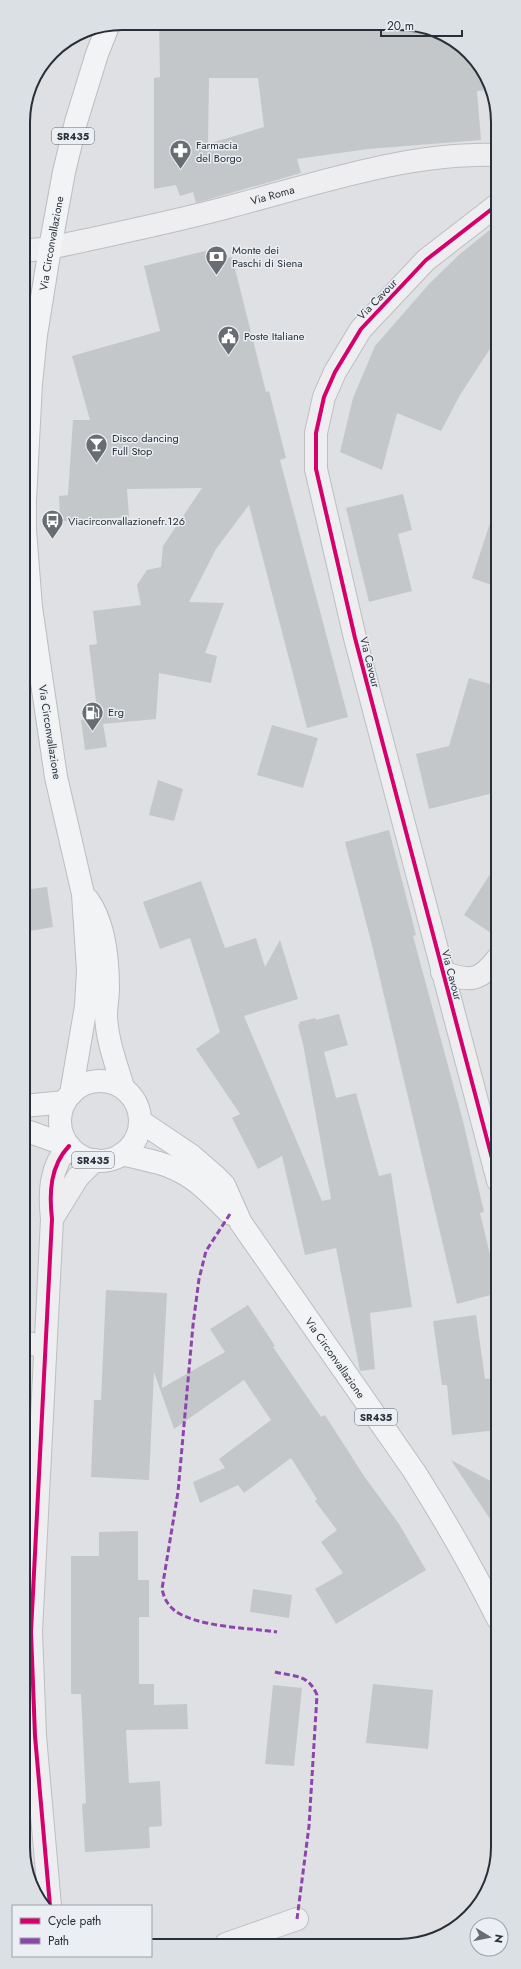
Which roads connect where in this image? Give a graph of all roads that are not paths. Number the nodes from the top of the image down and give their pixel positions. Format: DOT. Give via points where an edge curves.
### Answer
graph roads {
  1 [pos="106,32"];
  2 [pos="491,156"];
  3 [pos="491,210"];
  4 [pos="50,248"];
  5 [pos="30,250"];
  6 [pos="30,408"];
  7 [pos="30,594"];
  8 [pos="83,894"];
  9 [pos="491,967"];
  10 [pos="442,972"];
  11 [pos="123,1087"];
  12 [pos="68,1098"];
  13 [pos="30,1105"];
  14 [pos="140,1121"];
  15 [pos="30,1132"];
  16 [pos="69,1146"];
  17 [pos="122,1154"];
  18 [pos="491,1155"];
  19 [pos="95,1160"];
  20 [pos="52,1219"];
  21 [pos="241,1223"];
  22 [pos="30,1344"];
  23 [pos="45,1348"];
  24 [pos="491,1605"];
  25 [pos="50,1904"];
  26 [pos="297,1919"];
  27 [pos="240,1939"];
  1 -- 4 [label="main road, Via Circonvallazione / SR435" via="76,122"];
  2 -- 4 [label="street, Via Roma" via="424,160 329,179 235,206"];
  3 -- 10 [label="street, Via Cavour" via="426,260 361,329 335,372 324,397 316,433 316,469 355,638"];
  4 -- 5 [label="street, Via Roma"];
  4 -- 6 [label="main road, Via Circonvallazione / SR435" via="36,335"];
  7 -- 8 [label="main road, Via Circonvallazione / SR435" via="53,754"];
  8 -- 11 [label="main road, Via Circonvallazione / SR435" via="95,910 104,938 108,988 106,1015"];
  8 -- 12 [label="main road, Via Circonvallazione / SR435" via="88,970 86,1006"];
  9 -- 10 [label="street" via="480,976 464,979"];
  10 -- 18 [label="street, Via Cavour"];
  11 -- 12 [label="main road" via="108,1081 84,1084"];
  11 -- 14 [label="main road, Via Circonvallazione / SR435" via="135,1101"];
  12 -- 13 [label="main road"];
  12 -- 16 [label="main road, Via Circonvallazione / SR435" via="61,1120"];
  14 -- 17 [label="main road, SR435" via="137,1136"];
  14 -- 21 [label="main road, Via Circonvallazione / SR435" via="192,1156 215,1176 224,1186"];
  15 -- 16 [label="main road"];
  16 -- 19 [label="main road, SR435" via="81,1155"];
  16 -- 20 [label="street" via="58,1160 52,1178"];
  17 -- 19 [label="main road, SR435"];
  17 -- 21 [label="main road, Via Circonvallazione / SR435" via="158,1162 182,1172 208,1191"];
  19 -- 20 [label="street" via="78,1177"];
  20 -- 23 [label="street"];
  21 -- 24 [label="main road, Via Circonvallazione / SR435" via="414,1471 465,1553"];
  22 -- 23 [label="street"];
  23 -- 25 [label="street" via="31,1632 33,1705"];
  26 -- 27 [label="street"];
}
